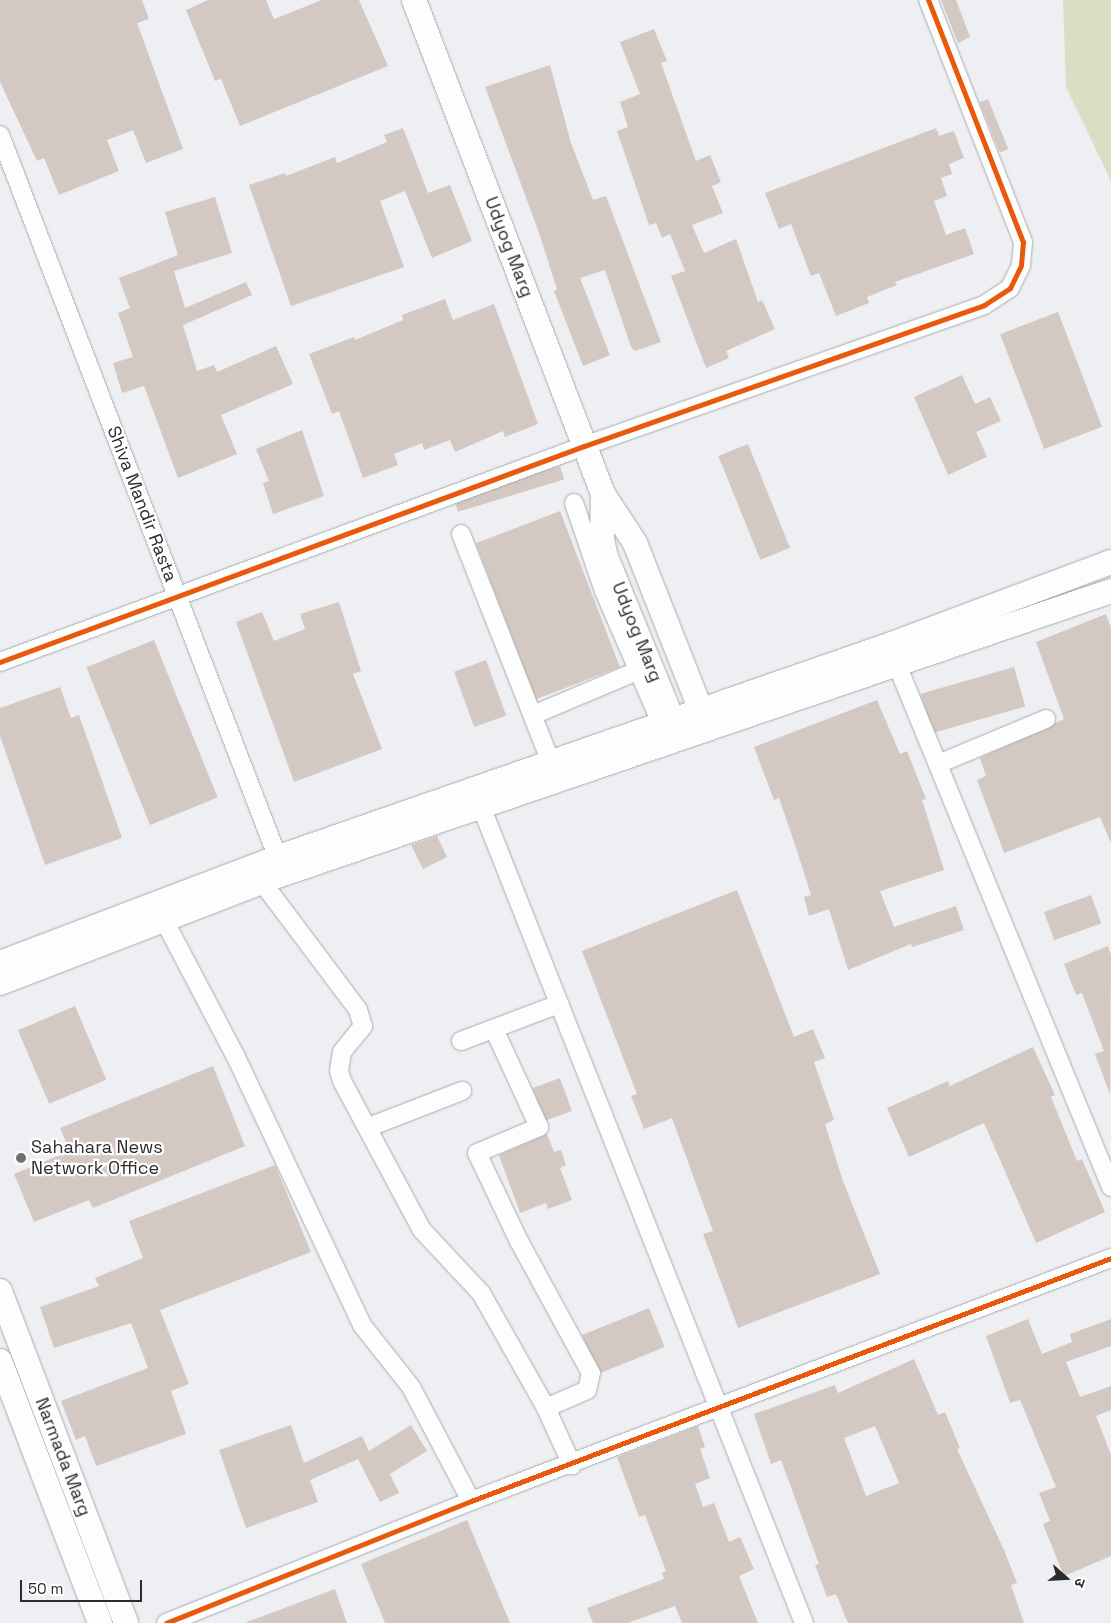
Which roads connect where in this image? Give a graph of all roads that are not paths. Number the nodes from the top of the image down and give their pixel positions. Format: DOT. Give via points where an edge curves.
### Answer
graph roads {
  1 [pos="414,0"];
  2 [pos="928,0"];
  3 [pos="0,134"];
  4 [pos="584,446"];
  5 [pos="603,494"];
  6 [pos="574,504"];
  7 [pos="461,534"];
  8 [pos="1111,562"];
  9 [pos="1111,591"];
  10 [pos="177,597"];
  11 [pos="892,655"];
  12 [pos="0,662"];
  13 [pos="637,671"];
  14 [pos="533,715"];
  15 [pos="704,718"];
  16 [pos="1046,719"];
  17 [pos="671,727"];
  18 [pos="551,762"];
  19 [pos="938,764"];
  20 [pos="478,798"];
  21 [pos="274,871"];
  22 [pos="164,920"];
  23 [pos="0,963"];
  24 [pos="0,983"];
  25 [pos="558,1004"];
  26 [pos="494,1029"];
  27 [pos="461,1041"];
  28 [pos="462,1091"];
  29 [pos="369,1127"];
  30 [pos="1111,1188"];
  31 [pos="1111,1258"];
  32 [pos="0,1291"];
  33 [pos="0,1361"];
  34 [pos="546,1408"];
  35 [pos="719,1408"];
  36 [pos="572,1465"];
  37 [pos="471,1501"];
  38 [pos="100,1623"];
  39 [pos="126,1623"];
  40 [pos="166,1623"];
  41 [pos="804,1623"];
  1 -- 4 [label="main road, Udyog Marg"];
  2 -- 4 [label="street" via="1023,242 1021,265 1010,288 984,304"];
  3 -- 10 [label="street, Shiva Mandir Rasta"];
  4 -- 5 [label="main road, Udyog Marg"];
  4 -- 10 [label="street"];
  5 -- 15 [label="main road, Udyog Marg" via="634,543"];
  5 -- 17 [label="main road, Udyog Marg" via="602,540 606,557"];
  6 -- 13 [label="street"];
  7 -- 14 [label="street"];
  8 -- 11 [label="main road"];
  9 -- 11 [label="main road"];
  10 -- 12 [label="street"];
  10 -- 21 [label="street, Shiva Mandir Rasta"];
  11 -- 15 [label="main road"];
  11 -- 19 [label="street"];
  13 -- 14 [label="street"];
  13 -- 17 [label="street"];
  14 -- 18 [label="street"];
  15 -- 17 [label="main road"];
  16 -- 19 [label="street"];
  17 -- 18 [label="main road"];
  17 -- 20 [label="main road"];
  18 -- 20 [label="main road"];
  19 -- 30 [label="street"];
  20 -- 21 [label="main road"];
  20 -- 25 [label="street"];
  21 -- 22 [label="main road"];
  21 -- 23 [label="main road"];
  21 -- 29 [label="street, Shiva Mandir Rasta" via="361,1016 363,1026 342,1052 339,1071"];
  22 -- 24 [label="main road"];
  22 -- 37 [label="street" via="236,1056 362,1325 411,1387"];
  25 -- 26 [label="street"];
  25 -- 35 [label="street"];
  26 -- 27 [label="street"];
  26 -- 34 [label="street" via="539,1127 477,1153 520,1243 590,1374 587,1390"];
  28 -- 29 [label="street"];
  29 -- 34 [label="street" via="422,1230 481,1293"];
  31 -- 35 [label="street"];
  32 -- 39 [label="main road, Narmada Marg"];
  33 -- 38 [label="main road, Narmada Marg"];
  34 -- 36 [label="street"];
  35 -- 36 [label="street"];
  35 -- 41 [label="street"];
  36 -- 37 [label="street"];
  37 -- 40 [label="street"];
}
